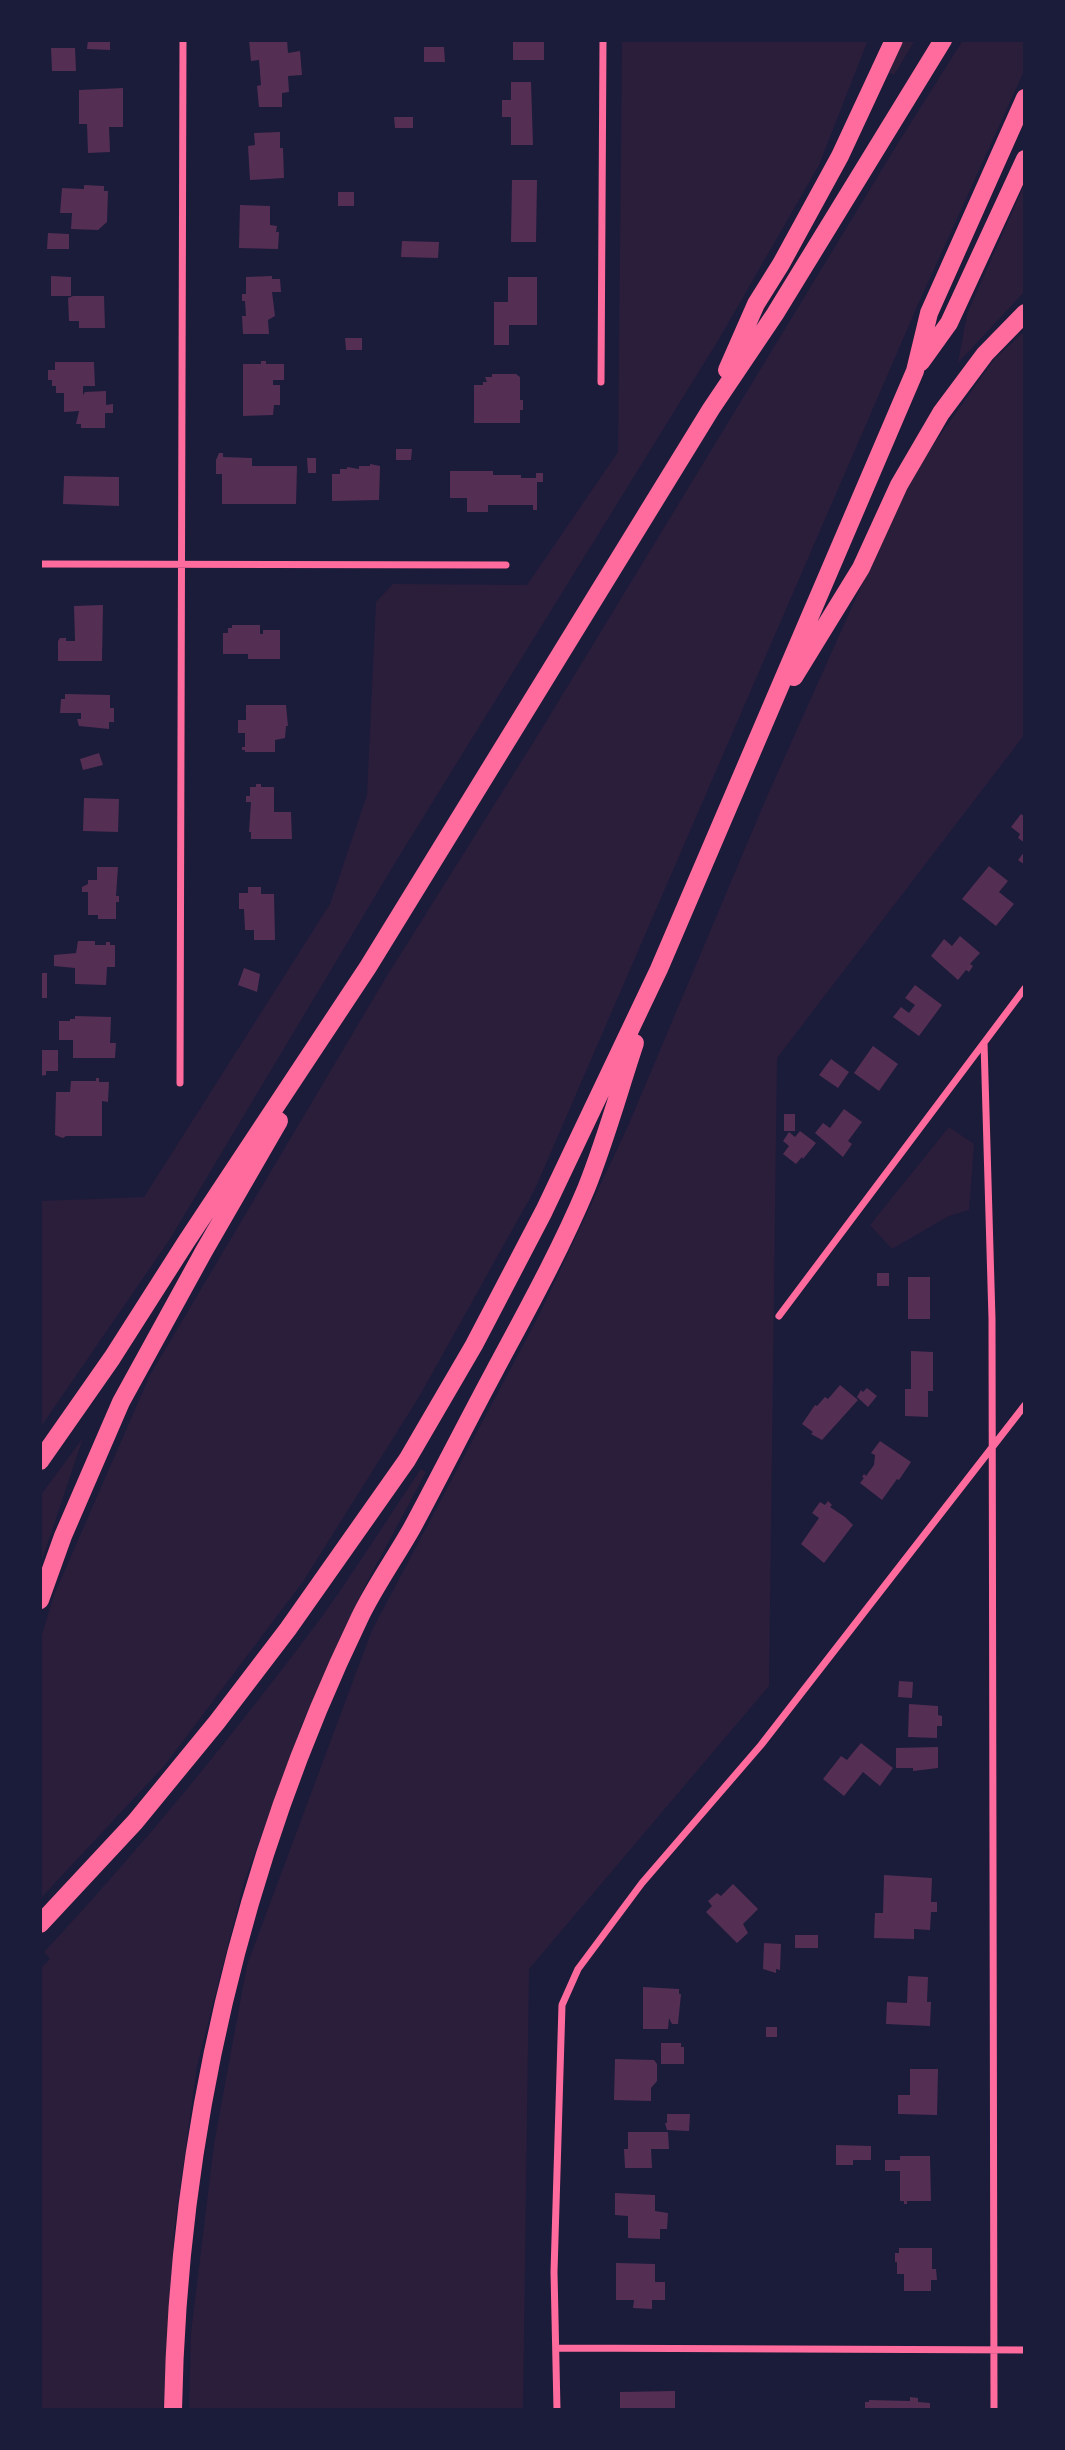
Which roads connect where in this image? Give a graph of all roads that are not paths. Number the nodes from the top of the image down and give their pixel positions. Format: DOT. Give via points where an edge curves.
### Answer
graph roads {
  1 [pos="183,40"];
  2 [pos="603,40"];
  3 [pos="894,40"];
  4 [pos="943,40"];
  5 [pos="1025,98"];
  6 [pos="1025,159"];
  7 [pos="1025,313"];
  8 [pos="915,371"];
  9 [pos="601,382"];
  10 [pos="711,409"];
  11 [pos="40,564"];
  12 [pos="183,565"];
  13 [pos="506,565"];
  14 [pos="762,730"];
  15 [pos="368,967"];
  16 [pos="659,970"];
  17 [pos="1025,988"];
  18 [pos="984,1043"];
  19 [pos="180,1083"];
  20 [pos="779,1316"];
  21 [pos="1025,1405"];
  22 [pos="993,1448"];
  23 [pos="40,1461"];
  24 [pos="40,1600"];
  25 [pos="40,1924"];
  26 [pos="557,2348"];
  27 [pos="994,2350"];
  28 [pos="1025,2350"];
  29 [pos="173,2410"];
  30 [pos="557,2410"];
  31 [pos="994,2410"];
  1 -- 12 [label="street"];
  2 -- 9 [label="street"];
  3 -- 10 [label="highway" via="840,156 755,304"];
  4 -- 10 [label="highway" via="775,314"];
  5 -- 8 [label="highway" via="929,313"];
  6 -- 8 [label="highway" via="949,323"];
  7 -- 14 [label="highway" via="976,364 941,413 899,485 861,568"];
  8 -- 14 [label="highway"];
  10 -- 15 [label="highway"];
  11 -- 12 [label="street"];
  12 -- 13 [label="street"];
  12 -- 19 [label="street"];
  14 -- 16 [label="highway"];
  15 -- 23 [label="highway"];
  15 -- 24 [label="highway" via="121,1402"];
  16 -- 25 [label="highway" via="510,1279 407,1460 217,1722 135,1822"];
  16 -- 29 [label="highway" via="587,1187 411,1530 362,1613 313,1720 271,1836 235,1953 206,2082 175,2325"];
  17 -- 18 [label="street"];
  18 -- 20 [label="street"];
  18 -- 22 [label="street"];
  21 -- 22 [label="street"];
  22 -- 26 [label="street" via="761,1745 642,1883 578,1969 562,2005 554,2272"];
  22 -- 27 [label="street"];
  26 -- 27 [label="street"];
  26 -- 30 [label="street"];
  27 -- 28 [label="street"];
  27 -- 31 [label="street"];
}
